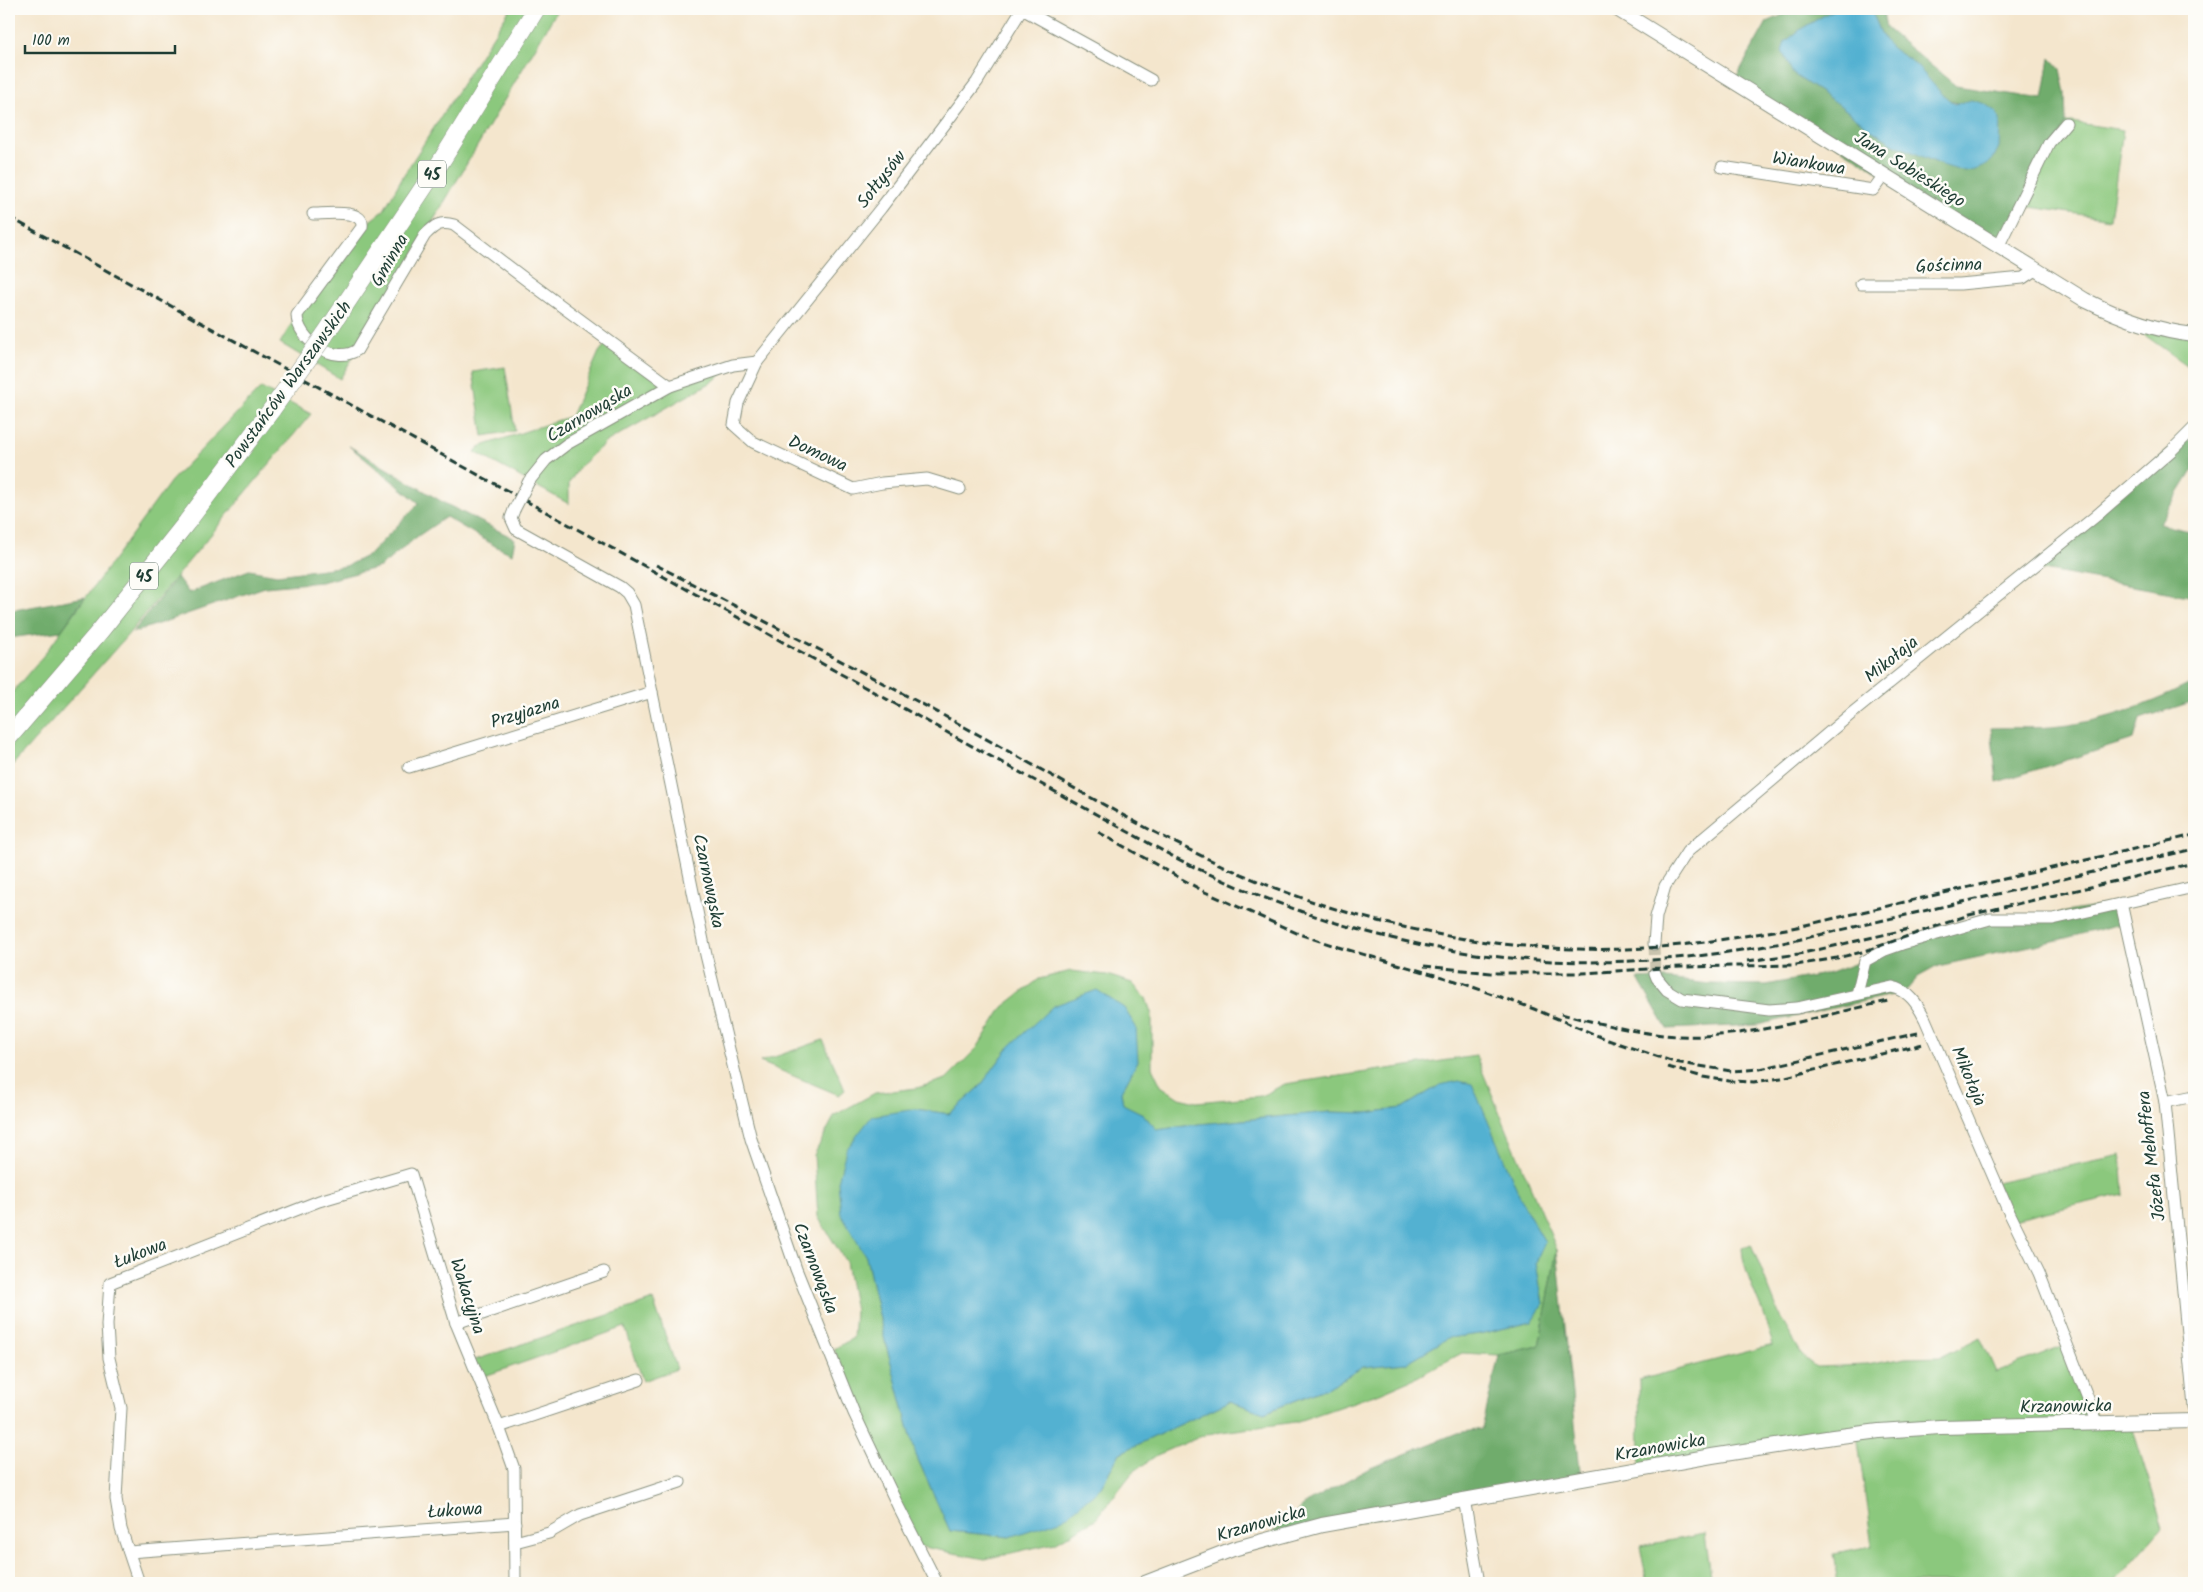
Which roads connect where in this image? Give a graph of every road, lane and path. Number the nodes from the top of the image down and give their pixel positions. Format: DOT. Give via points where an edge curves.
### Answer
graph roads {
  1 [pos="536,9"];
  2 [pos="1022,9"];
  3 [pos="1617,9"];
  4 [pos="1151,80"];
  5 [pos="2066,123"];
  6 [pos="1722,167"];
  7 [pos="1884,175"];
  8 [pos="313,214"];
  9 [pos="1998,247"];
  10 [pos="2035,270"];
  11 [pos="1861,284"];
  12 [pos="2194,334"];
  13 [pos="756,362"];
  14 [pos="670,386"];
  15 [pos="2194,428"];
  16 [pos="960,489"];
  17 [pos="652,692"];
  18 [pos="9,737"];
  19 [pos="409,767"];
  20 [pos="2194,887"];
  21 [pos="2121,903"];
  22 [pos="1654,944"];
  23 [pos="1655,974"];
  24 [pos="1857,994"];
  25 [pos="2194,1096"];
  26 [pos="2165,1102"];
  27 [pos="411,1174"];
  28 [pos="604,1272"];
  29 [pos="456,1323"];
  30 [pos="639,1380"];
  31 [pos="2194,1408"];
  32 [pos="2194,1421"];
  33 [pos="2098,1424"];
  34 [pos="499,1427"];
  35 [pos="680,1482"];
  36 [pos="1464,1499"];
  37 [pos="515,1523"];
  38 [pos="515,1542"];
  39 [pos="129,1552"];
  40 [pos="139,1583"];
  41 [pos="515,1583"];
  42 [pos="937,1583"];
  43 [pos="1145,1583"];
  44 [pos="1479,1583"];
  1 -- 18 [label="main road, Powstańców Warszawskich / 45, bridge" via="440,163 272,409 100,631"];
  2 -- 4 [label="street"];
  2 -- 13 [label="street, Sołtysów" via="977,82"];
  3 -- 7 [label="street, Jana Sobieskiego"];
  5 -- 9 [label="street" via="2049,143"];
  6 -- 7 [label="street, Wiankowa" via="1873,190"];
  7 -- 9 [label="street, Jana Sobieskiego"];
  8 -- 14 [label="street, Gminna" via="354,215 362,222 362,227 297,315 304,336 330,353 346,356 358,350 425,235 438,223 445,222 454,225"];
  9 -- 10 [label="street, Jana Sobieskiego"];
  10 -- 11 [label="street, Gościnna" via="2023,278 1960,284"];
  10 -- 12 [label="street, Jana Sobieskiego" via="2119,317"];
  13 -- 14 [label="street, Czarnowąska" via="733,364"];
  13 -- 16 [label="street, Domowa" via="738,403 734,425 753,442 853,489 928,479"];
  14 -- 17 [label="street, Czarnowąska, bridge" via="566,444 546,460 529,481 511,518 516,529 627,593 634,605"];
  15 -- 22 [label="street, Mikołaja" via="2096,516 1844,719 1687,852 1665,886 1656,917"];
  17 -- 19 [label="street, Przyjazna"];
  17 -- 42 [label="street, Czarnowąska" via="706,955 751,1139 796,1269 854,1413"];
  20 -- 21 [label="street"];
  21 -- 24 [label="street" via="2053,919 1990,919 1885,950 1865,961"];
  21 -- 26 [label="street, Józefa Mehoffera"];
  23 -- 24 [label="street, Mikołaja" via="1667,990 1682,999 1769,1010 1797,1008"];
  24 -- 33 [label="street, Mikołaja" via="1899,988 1921,1010 2007,1208 2039,1273"];
  25 -- 26 [label="street"];
  26 -- 31 [label="street, Józefa Mehoffera"];
  27 -- 29 [label="street, Wakacyjna"];
  27 -- 39 [label="street, Łukowa" via="319,1201 110,1283 106,1324 109,1358 121,1408 116,1499"];
  28 -- 29 [label="street"];
  29 -- 34 [label="street, Wakacyjna"];
  30 -- 34 [label="street"];
  32 -- 33 [label="street, Krzanowicka"];
  33 -- 36 [label="street, Krzanowicka" via="1879,1431"];
  34 -- 37 [label="street, Wakacyjna" via="514,1469"];
  35 -- 38 [label="street" via="580,1515 549,1533"];
  36 -- 43 [label="street, Krzanowicka" via="1293,1532 1233,1549"];
  36 -- 44 [label="street"];
  37 -- 38 [label="street, Wakacyjna"];
  37 -- 39 [label="street, Łukowa"];
  38 -- 41 [label="street, Wakacyjna"];
  39 -- 40 [label="street, Łukowa"];
}
